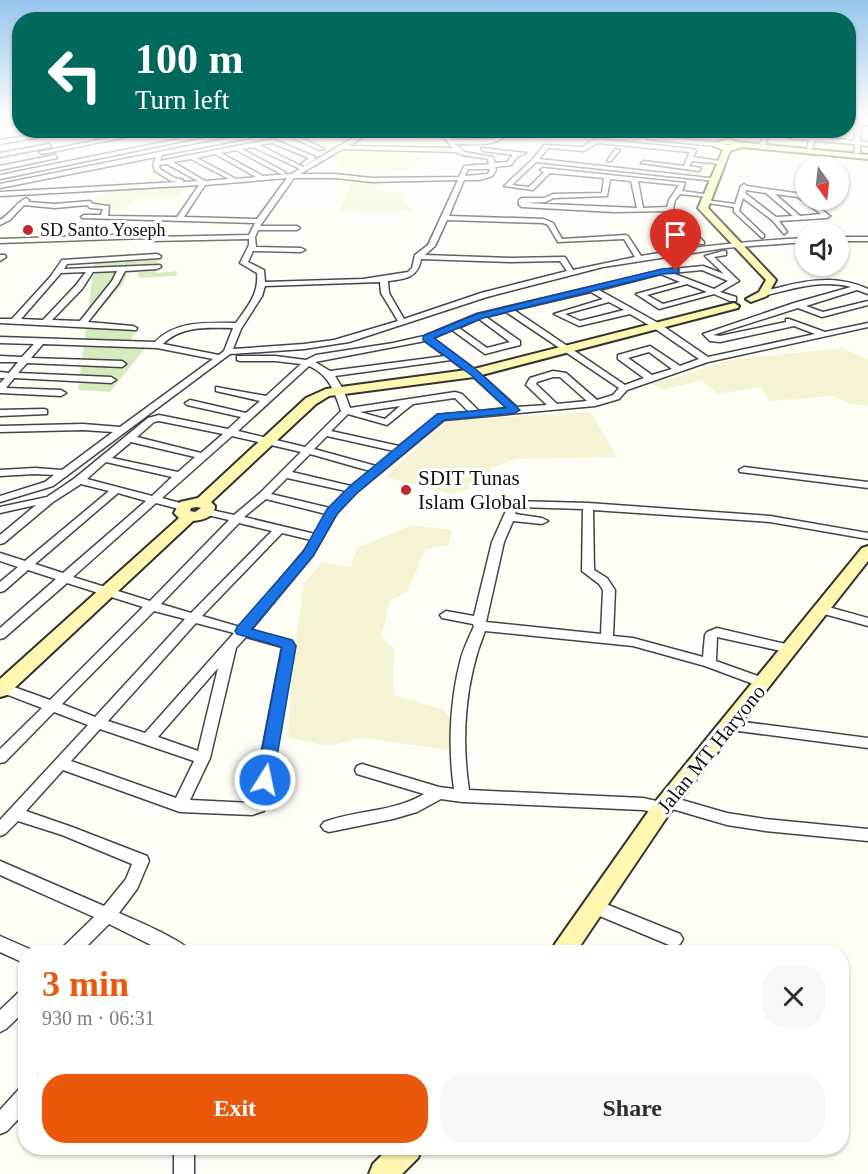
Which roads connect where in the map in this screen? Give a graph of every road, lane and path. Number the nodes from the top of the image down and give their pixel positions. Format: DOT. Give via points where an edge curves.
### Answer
graph roads {
  1 [pos="16,174"];
  2 [pos="60,174"];
  3 [pos="71,174"];
  4 [pos="97,174"];
  5 [pos="163,174"];
  6 [pos="188,174"];
  7 [pos="223,174"];
  8 [pos="254,174"];
  9 [pos="278,174"];
  10 [pos="296,174"];
  11 [pos="464,174"];
  12 [pos="520,174"];
  13 [pos="545,174"];
  14 [pos="586,174"];
  15 [pos="666,174"];
  16 [pos="717,174"];
  17 [pos="292,176"];
  18 [pos="607,176"];
  19 [pos="0,177"];
  20 [pos="45,177"];
  21 [pos="260,177"];
  22 [pos="463,178"];
  23 [pos="233,179"];
  24 [pos="634,179"];
  25 [pos="715,179"];
  26 [pos="598,181"];
  27 [pos="202,182"];
  28 [pos="0,186"];
  29 [pos="67,189"];
  30 [pos="743,189"];
  31 [pos="40,190"];
  32 [pos="768,191"];
  33 [pos="678,192"];
  34 [pos="0,194"];
  35 [pos="795,194"];
  36 [pos="591,196"];
  37 [pos="707,198"];
  38 [pos="21,203"];
  39 [pos="738,206"];
  40 [pos="640,208"];
  41 [pos="670,209"];
  42 [pos="820,210"];
  43 [pos="523,211"];
  44 [pos="84,217"];
  45 [pos="104,217"];
  46 [pos="180,218"];
  47 [pos="446,218"];
  48 [pos="799,218"];
  49 [pos="774,219"];
  50 [pos="522,220"];
  51 [pos="0,224"];
  52 [pos="257,224"];
  53 [pos="297,228"];
  54 [pos="4,231"];
  55 [pos="759,234"];
  56 [pos="252,237"];
  57 [pos="849,239"];
  58 [pos="868,239"];
  59 [pos="0,241"];
  60 [pos="795,241"];
  61 [pos="702,243"];
  62 [pos="738,246"];
  63 [pos="251,249"];
  64 [pos="301,250"];
  65 [pos="417,257"];
  66 [pos="640,259"];
  67 [pos="122,269"];
  68 [pos="91,270"];
  69 [pos="58,272"];
  70 [pos="662,272"];
  71 [pos="572,273"];
  72 [pos="384,279"];
  73 [pos="735,281"];
  74 [pos="687,282"];
  75 [pos="261,285"];
  76 [pos="859,286"];
  77 [pos="592,289"];
  78 [pos="714,292"];
  79 [pos="868,292"];
  80 [pos="763,294"];
  81 [pos="611,299"];
  82 [pos="734,302"];
  83 [pos="754,303"];
  84 [pos="868,303"];
  85 [pos="797,305"];
  86 [pos="507,309"];
  87 [pos="631,311"];
  88 [pos="769,313"];
  89 [pos="480,316"];
  90 [pos="0,321"];
  91 [pos="15,321"];
  92 [pos="27,322"];
  93 [pos="46,322"];
  94 [pos="402,322"];
  95 [pos="795,323"];
  96 [pos="82,324"];
  97 [pos="868,325"];
  98 [pos="239,326"];
  99 [pos="657,326"];
  100 [pos="453,327"];
  101 [pos="133,328"];
  102 [pos="826,335"];
  103 [pos="427,338"];
  104 [pos="3,341"];
  105 [pos="38,344"];
  106 [pos="158,345"];
  107 [pos="134,348"];
  108 [pos="569,349"];
  109 [pos="228,352"];
  110 [pos="454,357"];
  111 [pos="218,358"];
  112 [pos="0,359"];
  113 [pos="24,360"];
  114 [pos="706,360"];
  115 [pos="306,363"];
  116 [pos="122,364"];
  117 [pos="679,369"];
  118 [pos="326,372"];
  119 [pos="474,373"];
  120 [pos="0,375"];
  121 [pos="12,375"];
  122 [pos="296,375"];
  123 [pos="651,379"];
  124 [pos="111,380"];
  125 [pos="624,388"];
  126 [pos="219,389"];
  127 [pos="0,390"];
  128 [pos="338,390"];
  129 [pos="61,393"];
  130 [pos="266,399"];
  131 [pos="461,399"];
  132 [pos="409,403"];
  133 [pos="595,403"];
  134 [pos="190,404"];
  135 [pos="555,406"];
  136 [pos="515,410"];
  137 [pos="346,411"];
  138 [pos="44,412"];
  139 [pos="0,414"];
  140 [pos="476,414"];
  141 [pos="247,416"];
  142 [pos="441,417"];
  143 [pos="0,429"];
  144 [pos="228,432"];
  145 [pos="325,433"];
  146 [pos="126,434"];
  147 [pos="269,440"];
  148 [pos="402,450"];
  149 [pos="306,451"];
  150 [pos="202,456"];
  151 [pos="105,459"];
  152 [pos="378,470"];
  153 [pos="744,471"];
  154 [pos="0,473"];
  155 [pos="64,473"];
  156 [pos="285,474"];
  157 [pos="180,476"];
  158 [pos="79,480"];
  159 [pos="868,485"];
  160 [pos="116,490"];
  161 [pos="353,490"];
  162 [pos="264,495"];
  163 [pos="51,499"];
  164 [pos="153,499"];
  165 [pos="0,500"];
  166 [pos="588,506"];
  167 [pos="205,507"];
  168 [pos="0,510"];
  169 [pos="186,512"];
  170 [pos="332,512"];
  171 [pos="510,517"];
  172 [pos="237,518"];
  173 [pos="542,521"];
  174 [pos="280,529"];
  175 [pos="868,536"];
  176 [pos="3,537"];
  177 [pos="317,538"];
  178 [pos="866,556"];
  179 [pos="0,557"];
  180 [pos="26,565"];
  181 [pos="65,577"];
  182 [pos="0,588"];
  183 [pos="108,593"];
  184 [pos="152,606"];
  185 [pos="821,609"];
  186 [pos="446,615"];
  187 [pos="194,617"];
  188 [pos="868,622"];
  189 [pos="479,623"];
  190 [pos="242,631"];
  191 [pos="0,635"];
  192 [pos="607,638"];
  193 [pos="230,647"];
  194 [pos="790,649"];
  195 [pos="709,663"];
  196 [pos="764,683"];
  197 [pos="1,689"];
  198 [pos="53,706"];
  199 [pos="98,723"];
  200 [pos="728,725"];
  201 [pos="147,740"];
  202 [pos="868,743"];
  203 [pos="0,758"];
  204 [pos="203,758"];
  205 [pos="62,764"];
  206 [pos="362,770"];
  207 [pos="439,794"];
  208 [pos="462,796"];
  209 [pos="665,805"];
  210 [pos="180,806"];
  211 [pos="16,814"];
  212 [pos="329,826"];
  213 [pos="0,830"];
  214 [pos="868,834"];
  215 [pos="0,868"];
  216 [pos="596,907"];
  217 [pos="106,915"];
  218 [pos="675,939"];
  219 [pos="0,944"];
  220 [pos="77,945"];
  221 [pos="162,945"];
  222 [pos="568,945"];
  223 [pos="18,952"];
  224 [pos="18,1005"];
  225 [pos="0,1023"];
  226 [pos="18,1105"];
  227 [pos="0,1124"];
  228 [pos="184,1155"];
  229 [pos="401,1155"];
  230 [pos="184,1174"];
  231 [pos="383,1174"];
  1 -- 19 [label="street"];
  2 -- 20 [label="street"];
  3 -- 29 [label="street"];
  4 -- 29 [label="street" via="96,186"];
  5 -- 27 [label="street" via="173,180"];
  6 -- 27 [label="street"];
  7 -- 23 [label="street"];
  8 -- 21 [label="street"];
  9 -- 21 [label="street"];
  10 -- 17 [label="street"];
  11 -- 22 [label="street"];
  12 -- 13 [label="street" via="507,186 531,189"];
  14 -- 18 [label="street"];
  15 -- 25 [label="street"];
  16 -- 25 [label="street"];
  17 -- 22 [label="street" via="372,180"];
  17 -- 27 [label="street"];
  17 -- 52 [label="street"];
  18 -- 24 [label="street"];
  18 -- 36 [label="street" via="605,194"];
  20 -- 28 [label="street" via="16,186"];
  20 -- 31 [label="street"];
  21 -- 23 [label="street"];
  22 -- 47 [label="street"];
  23 -- 27 [label="street"];
  24 -- 33 [label="street" via="683,184"];
  24 -- 40 [label="street"];
  25 -- 37 [label="street"];
  26 -- 36 [label="street" via="575,185"];
  27 -- 31 [label="street"];
  27 -- 46 [label="street"];
  29 -- 31 [label="street"];
  30 -- 32 [label="street"];
  30 -- 39 [label="street"];
  30 -- 49 [label="street"];
  31 -- 34 [label="street"];
  31 -- 38 [label="street"];
  32 -- 35 [label="street"];
  32 -- 48 [label="street"];
  33 -- 37 [label="street"];
  33 -- 41 [label="street"];
  36 -- 40 [label="street" via="522,200 522,205"];
  37 -- 39 [label="street"];
  37 -- 62 [label="street" via="704,210"];
  38 -- 45 [label="street" via="90,203 107,207"];
  38 -- 51 [label="street"];
  39 -- 55 [label="street" via="738,213"];
  40 -- 41 [label="street"];
  41 -- 61 [label="street"];
  42 -- 48 [label="street" via="827,216"];
  43 -- 50 [label="street"];
  44 -- 45 [label="street"];
  45 -- 46 [label="street"];
  46 -- 52 [label="street"];
  47 -- 50 [label="street"];
  47 -- 65 [label="street" via="430,246"];
  48 -- 49 [label="street"];
  49 -- 55 [label="street" via="784,232"];
  50 -- 66 [label="street" via="551,224 560,241 626,237"];
  52 -- 53 [label="street"];
  52 -- 56 [label="street"];
  54 -- 59 [label="street" via="9,232"];
  55 -- 62 [label="street" via="762,237"];
  56 -- 59 [label="street"];
  56 -- 63 [label="street"];
  57 -- 58 [label="street"];
  60 -- 62 [label="street"];
  62 -- 66 [label="street"];
  62 -- 73 [label="street" via="709,256"];
  62 -- 80 [label="street" via="771,280"];
  63 -- 64 [label="street"];
  63 -- 75 [label="street" via="244,262 261,272"];
  65 -- 71 [label="street" via="562,259"];
  65 -- 72 [label="street" via="416,268 410,275"];
  66 -- 71 [label="street"];
  67 -- 68 [label="street"];
  67 -- 69 [label="street" via="156,270 158,255 72,260 65,262"];
  67 -- 96 [label="street"];
  68 -- 69 [label="street"];
  68 -- 93 [label="street"];
  69 -- 91 [label="street"];
  70 -- 73 [label="street" via="704,268"];
  70 -- 74 [label="street"];
  70 -- 77 [label="street"];
  71 -- 94 [label="street"];
  72 -- 75 [label="street"];
  72 -- 94 [label="street" via="385,293"];
  73 -- 78 [label="street"];
  74 -- 78 [label="street"];
  74 -- 78 [label="street" via="640,294 662,307"];
  75 -- 98 [label="street" via="257,303"];
  76 -- 79 [label="street"];
  76 -- 80 [label="street" via="826,279"];
  76 -- 85 [label="street"];
  77 -- 81 [label="street"];
  77 -- 86 [label="street"];
  78 -- 82 [label="street"];
  80 -- 83 [label="street"];
  81 -- 87 [label="street"];
  81 -- 87 [label="street" via="558,314 579,324"];
  82 -- 83 [label="street"];
  82 -- 99 [label="street"];
  83 -- 88 [label="street"];
  84 -- 85 [label="street" via="822,315"];
  85 -- 88 [label="street"];
  86 -- 89 [label="street"];
  86 -- 108 [label="street"];
  87 -- 99 [label="street"];
  88 -- 95 [label="street"];
  88 -- 95 [label="street" via="706,334 720,339"];
  89 -- 100 [label="street"];
  89 -- 100 [label="street" via="517,343 485,351"];
  90 -- 91 [label="street"];
  91 -- 92 [label="street"];
  92 -- 93 [label="street"];
  92 -- 104 [label="street"];
  93 -- 96 [label="street"];
  94 -- 109 [label="street" via="320,344"];
  95 -- 102 [label="street"];
  96 -- 101 [label="street"];
  97 -- 102 [label="street"];
  98 -- 106 [label="street" via="176,329"];
  98 -- 109 [label="street"];
  99 -- 108 [label="street"];
  99 -- 114 [label="street"];
  100 -- 103 [label="street"];
  102 -- 114 [label="street"];
  103 -- 110 [label="street"];
  103 -- 115 [label="street" via="365,352 319,357"];
  104 -- 105 [label="street"];
  105 -- 106 [label="street"];
  105 -- 107 [label="street"];
  105 -- 113 [label="street"];
  106 -- 111 [label="street"];
  108 -- 119 [label="street"];
  108 -- 125 [label="street"];
  109 -- 111 [label="street"];
  110 -- 118 [label="street"];
  110 -- 119 [label="street"];
  111 -- 115 [label="street"];
  111 -- 146 [label="street"];
  112 -- 113 [label="street"];
  113 -- 116 [label="street"];
  113 -- 121 [label="street"];
  114 -- 117 [label="street"];
  115 -- 118 [label="street"];
  115 -- 122 [label="street"];
  117 -- 123 [label="street"];
  117 -- 123 [label="street" via="651,350 621,357"];
  118 -- 122 [label="street"];
  118 -- 128 [label="street"];
  119 -- 128 [label="street"];
  119 -- 136 [label="street"];
  120 -- 121 [label="street"];
  121 -- 124 [label="street"];
  121 -- 127 [label="street"];
  122 -- 130 [label="street"];
  123 -- 125 [label="street"];
  125 -- 133 [label="street" via="616,397"];
  126 -- 130 [label="street"];
  127 -- 129 [label="street"];
  128 -- 137 [label="street"];
  128 -- 147 [label="street" via="311,401"];
  130 -- 141 [label="street"];
  131 -- 132 [label="street" via="455,395"];
  131 -- 140 [label="street"];
  131 -- 142 [label="street"];
  132 -- 137 [label="street"];
  132 -- 137 [label="street" via="387,422"];
  133 -- 135 [label="street"];
  133 -- 135 [label="street" via="563,375 533,380 531,385"];
  134 -- 141 [label="street"];
  135 -- 136 [label="street"];
  136 -- 140 [label="street"];
  137 -- 145 [label="street"];
  138 -- 139 [label="street"];
  140 -- 142 [label="street"];
  141 -- 144 [label="street"];
  142 -- 148 [label="street"];
  143 -- 146 [label="street" via="83,427"];
  144 -- 146 [label="street" via="159,418"];
  144 -- 147 [label="street"];
  144 -- 150 [label="street"];
  145 -- 148 [label="street"];
  145 -- 149 [label="street"];
  146 -- 150 [label="street"];
  146 -- 151 [label="street"];
  146 -- 155 [label="street"];
  147 -- 149 [label="street"];
  147 -- 167 [label="street"];
  148 -- 152 [label="street"];
  149 -- 152 [label="street"];
  149 -- 156 [label="street"];
  150 -- 157 [label="street"];
  151 -- 157 [label="street"];
  151 -- 158 [label="street"];
  152 -- 161 [label="street"];
  153 -- 159 [label="street"];
  154 -- 155 [label="street"];
  155 -- 165 [label="street" via="44,486"];
  156 -- 161 [label="street"];
  156 -- 162 [label="street"];
  157 -- 164 [label="street"];
  158 -- 160 [label="street"];
  158 -- 163 [label="street"];
  160 -- 164 [label="street"];
  160 -- 180 [label="street"];
  161 -- 170 [label="street"];
  162 -- 170 [label="street"];
  162 -- 172 [label="street"];
  163 -- 168 [label="street"];
  163 -- 176 [label="street"];
  164 -- 169 [label="street"];
  164 -- 181 [label="street"];
  166 -- 171 [label="street" via="520,503 514,504"];
  166 -- 175 [label="street" via="770,519"];
  166 -- 192 [label="street" via="588,571 609,590"];
  167 -- 169 [label="street" via="192,502"];
  167 -- 172 [label="street"];
  169 -- 183 [label="street"];
  170 -- 177 [label="street"];
  171 -- 173 [label="street"];
  171 -- 189 [label="street" via="498,542"];
  172 -- 174 [label="street"];
  172 -- 184 [label="street"];
  174 -- 177 [label="street"];
  174 -- 187 [label="street"];
  177 -- 190 [label="street" via="309,553"];
  178 -- 185 [label="street, Jalan MT Haryono"];
  179 -- 180 [label="street"];
  180 -- 181 [label="street"];
  180 -- 182 [label="street"];
  181 -- 183 [label="street"];
  181 -- 191 [label="street"];
  183 -- 184 [label="street"];
  183 -- 197 [label="street"];
  184 -- 187 [label="street"];
  184 -- 198 [label="street"];
  185 -- 188 [label="street"];
  185 -- 194 [label="street, Jalan MT Haryono"];
  186 -- 189 [label="street"];
  187 -- 190 [label="street"];
  187 -- 199 [label="street"];
  189 -- 192 [label="street"];
  189 -- 208 [label="street" via="466,662 462,691 458,774"];
  190 -- 193 [label="street"];
  190 -- 210 [label="street" via="289,646 261,802 252,809"];
  192 -- 195 [label="street"];
  193 -- 201 [label="street"];
  193 -- 204 [label="street"];
  194 -- 195 [label="street" via="717,632 711,635"];
  194 -- 196 [label="street, Jalan MT Haryono"];
  195 -- 196 [label="street"];
  196 -- 200 [label="street, Jalan MT Haryono"];
  197 -- 198 [label="street"];
  198 -- 199 [label="street"];
  198 -- 203 [label="street"];
  199 -- 201 [label="street"];
  199 -- 205 [label="street"];
  200 -- 202 [label="street"];
  200 -- 209 [label="street, Jalan MT Haryono"];
  201 -- 204 [label="street"];
  204 -- 210 [label="street"];
  205 -- 210 [label="street"];
  205 -- 211 [label="street"];
  206 -- 207 [label="street"];
  207 -- 208 [label="street"];
  207 -- 212 [label="street" via="393,813"];
  208 -- 209 [label="street"];
  209 -- 214 [label="street" via="765,825"];
  209 -- 216 [label="street, Jalan MT Haryono"];
  211 -- 213 [label="street"];
  211 -- 217 [label="street" via="140,860 140,868 124,895"];
  215 -- 217 [label="street"];
  216 -- 218 [label="street"];
  216 -- 222 [label="street, Jalan MT Haryono"];
  217 -- 220 [label="street"];
  217 -- 221 [label="street"];
  219 -- 223 [label="street"];
  224 -- 225 [label="street"];
  226 -- 227 [label="street"];
  228 -- 230 [label="street"];
  229 -- 231 [label="street"];
}
